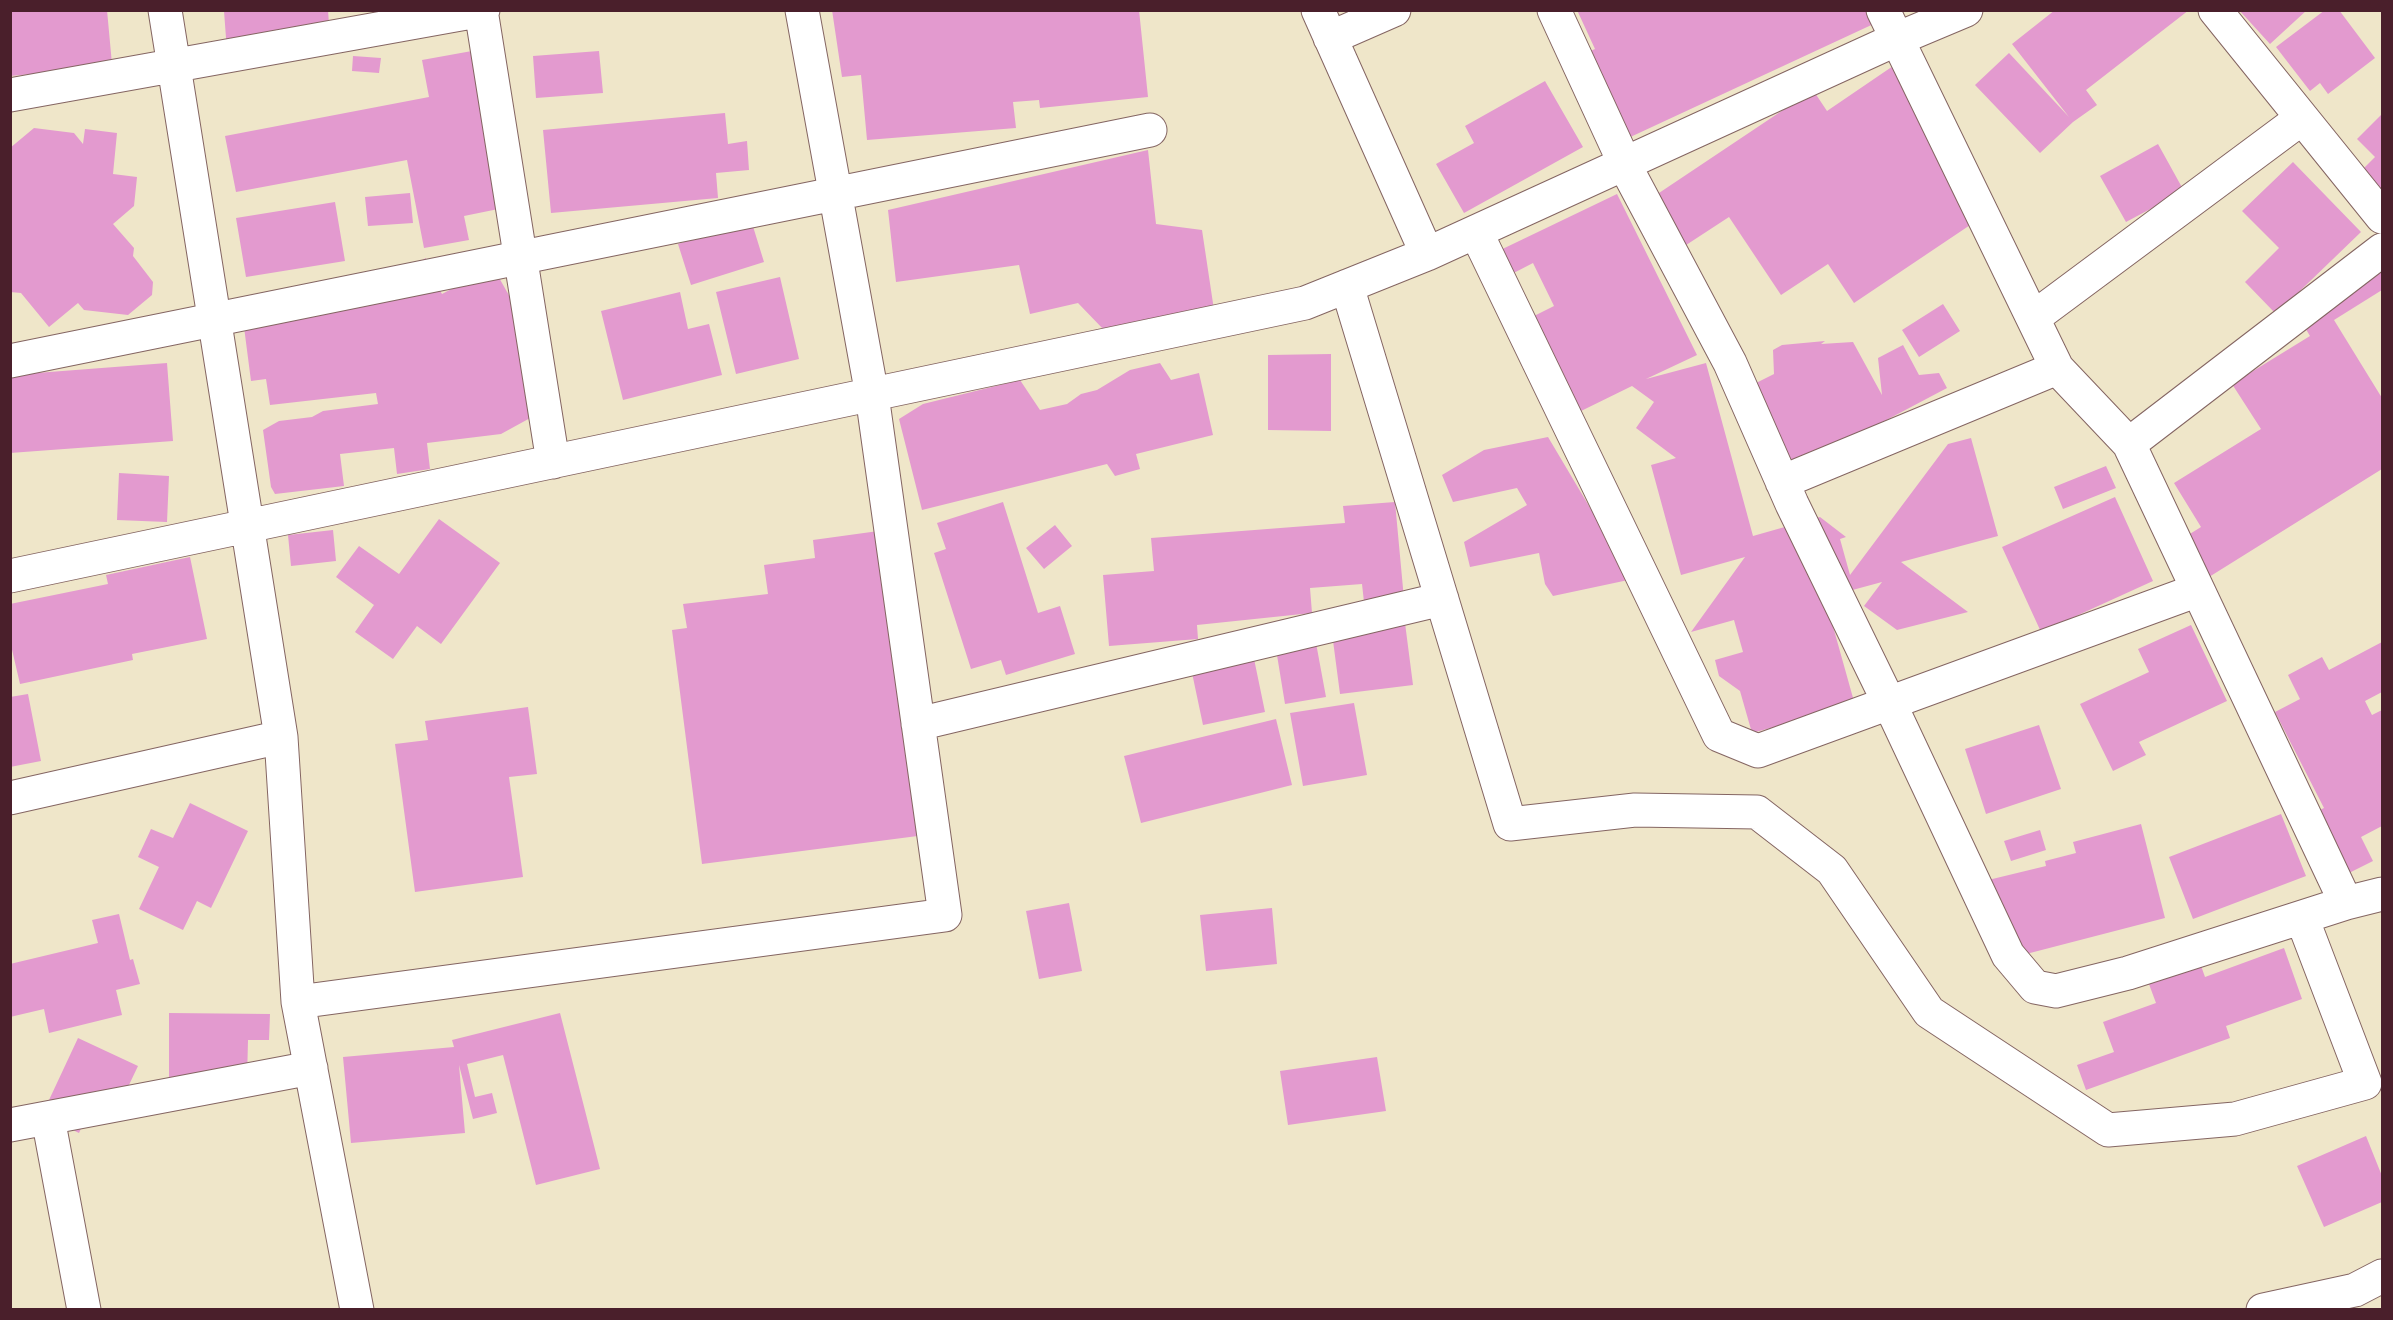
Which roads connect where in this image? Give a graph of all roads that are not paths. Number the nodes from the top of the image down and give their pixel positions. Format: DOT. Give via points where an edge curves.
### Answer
graph roads {
  1 [pos="165,10"];
  2 [pos="802,10"];
  3 [pos="1394,10"];
  4 [pos="1554,10"];
  5 [pos="1883,10"];
  6 [pos="1966,10"];
  7 [pos="2215,10"];
  8 [pos="482,11"];
  9 [pos="1324,24"];
  10 [pos="1897,39"];
  11 [pos="174,66"];
  12 [pos="10,94"];
  13 [pos="2302,118"];
  14 [pos="1150,130"];
  15 [pos="1625,164"];
  16 [pos="835,194"];
  17 [pos="2382,217"];
  18 [pos="1476,232"];
  19 [pos="2382,250"];
  20 [pos="1427,254"];
  21 [pos="520,258"];
  22 [pos="1347,286"];
  23 [pos="2032,318"];
  24 [pos="215,319"];
  25 [pos="10,361"];
  26 [pos="2057,368"];
  27 [pos="872,395"];
  28 [pos="2129,444"];
  29 [pos="553,462"];
  30 [pos="1782,482"];
  31 [pos="248,526"];
  32 [pos="10,576"];
  33 [pos="2198,590"];
  34 [pos="1442,599"];
  35 [pos="1889,703"];
  36 [pos="918,724"];
  37 [pos="281,737"];
  38 [pos="10,798"];
  39 [pos="2382,894"];
  40 [pos="2346,903"];
  41 [pos="2302,918"];
  42 [pos="298,1002"];
  43 [pos="311,1068"];
  44 [pos="48,1118"];
  45 [pos="10,1125"];
  46 [pos="2382,1276"];
  47 [pos="84,1310"];
  48 [pos="357,1310"];
  49 [pos="2263,1310"];
  1 -- 11 [label="street"];
  2 -- 16 [label="street"];
  3 -- 9 [label="street"];
  4 -- 15 [label="street"];
  5 -- 10 [label="street"];
  6 -- 10 [label="street"];
  7 -- 13 [label="street"];
  8 -- 11 [label="street"];
  8 -- 21 [label="street"];
  9 -- 20 [label="street"];
  10 -- 15 [label="street"];
  10 -- 23 [label="street"];
  11 -- 12 [label="street"];
  11 -- 24 [label="street"];
  13 -- 17 [label="street"];
  13 -- 23 [label="street"];
  14 -- 16 [label="street"];
  15 -- 18 [label="street"];
  15 -- 30 [label="street" via="1730,363"];
  16 -- 21 [label="street"];
  16 -- 27 [label="street"];
  18 -- 20 [label="street"];
  18 -- 35 [label="street" via="1719,735 1758,751"];
  19 -- 28 [label="street"];
  20 -- 22 [label="street"];
  21 -- 24 [label="street"];
  21 -- 29 [label="street"];
  22 -- 27 [label="street" via="1305,303"];
  22 -- 34 [label="street"];
  23 -- 26 [label="street"];
  24 -- 25 [label="street"];
  24 -- 31 [label="street"];
  26 -- 28 [label="street"];
  26 -- 30 [label="street"];
  27 -- 29 [label="street"];
  27 -- 36 [label="street"];
  28 -- 33 [label="street"];
  29 -- 31 [label="street"];
  30 -- 35 [label="street"];
  31 -- 32 [label="street"];
  31 -- 37 [label="street"];
  33 -- 35 [label="street"];
  33 -- 40 [label="street"];
  34 -- 36 [label="street"];
  34 -- 41 [label="street" via="1510,824 1635,810 1757,813 1832,870 1929,1012 2108,1130 2235,1119 2365,1083"];
  35 -- 41 [label="street" via="2008,955 2035,987 2056,991 2128,973"];
  36 -- 42 [label="street" via="945,915"];
  37 -- 38 [label="street"];
  37 -- 42 [label="street"];
  39 -- 40 [label="street"];
  40 -- 41 [label="street"];
  42 -- 43 [label="street"];
  43 -- 44 [label="street"];
  43 -- 48 [label="street"];
  44 -- 45 [label="street"];
  44 -- 47 [label="street"];
  46 -- 49 [label="street" via="2355,1290"];
}
